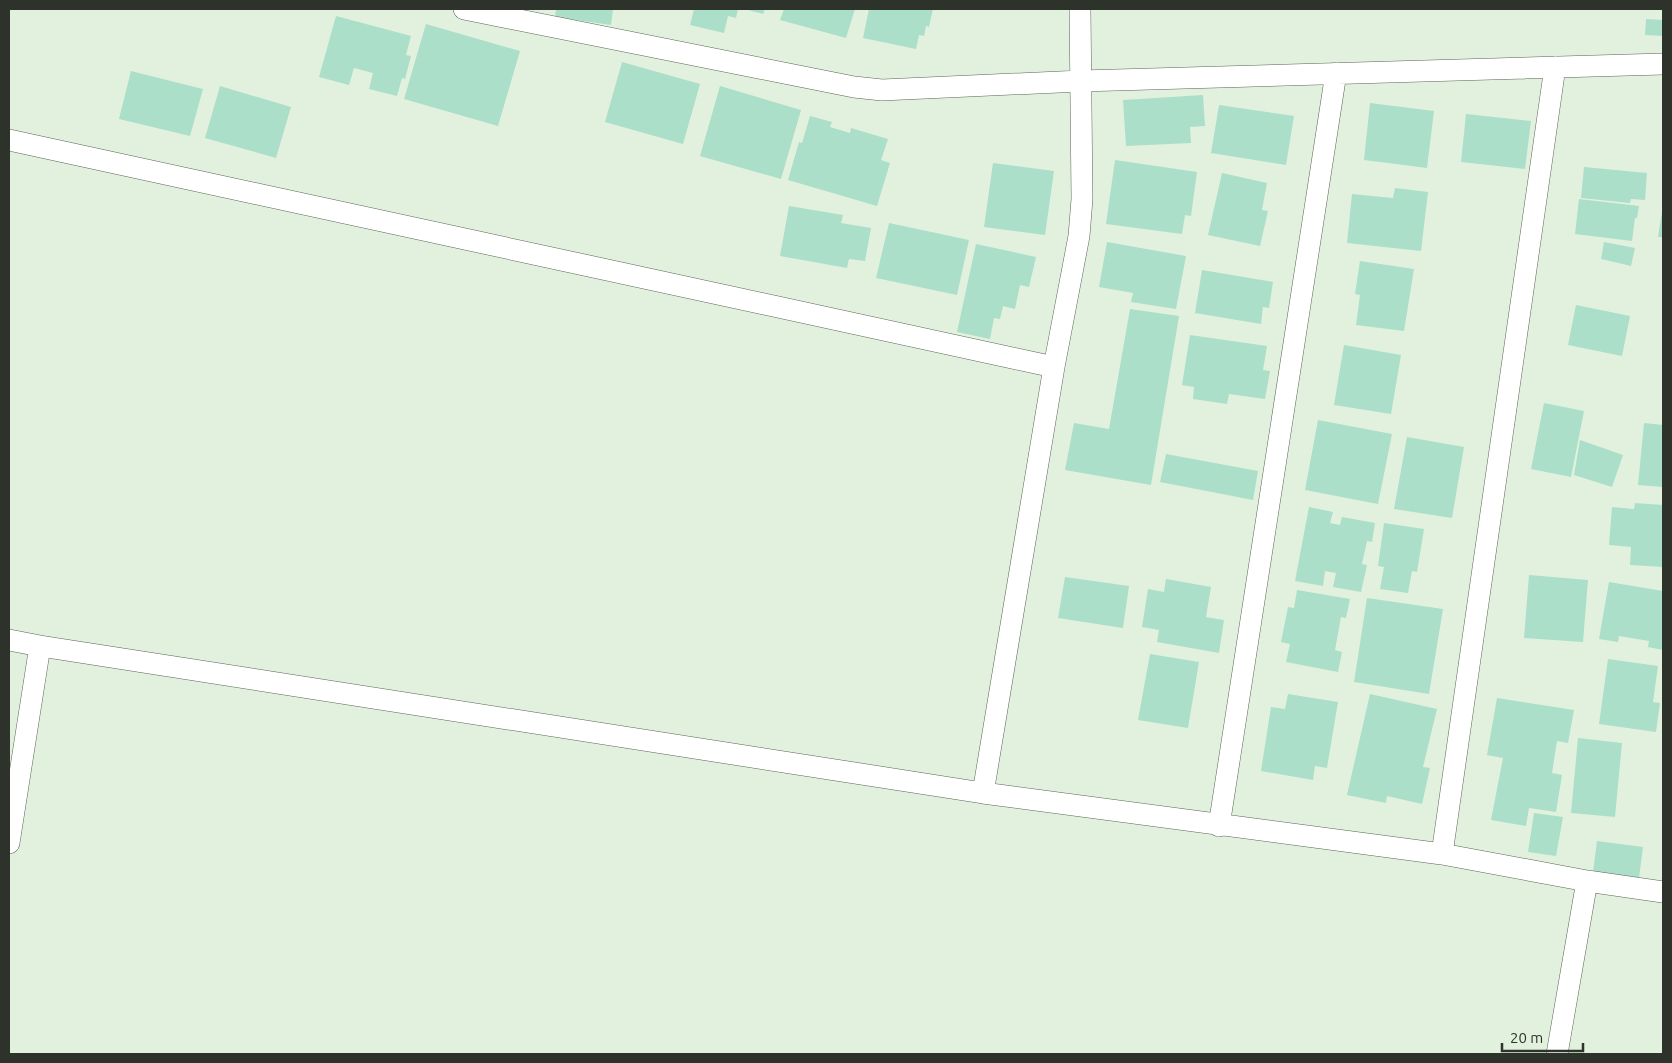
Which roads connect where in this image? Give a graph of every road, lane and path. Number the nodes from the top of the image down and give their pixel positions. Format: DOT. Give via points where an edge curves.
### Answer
graph roads {
  1 [pos="464,9"];
  2 [pos="1080,9"];
  3 [pos="1663,64"];
  4 [pos="1555,67"];
  5 [pos="1336,73"];
  6 [pos="1080,81"];
  7 [pos="9,140"];
  8 [pos="1054,367"];
  9 [pos="9,640"];
  10 [pos="40,646"];
  11 [pos="983,793"];
  12 [pos="1219,826"];
  13 [pos="9,843"];
  14 [pos="1442,854"];
  15 [pos="1587,881"];
  16 [pos="1663,892"];
  17 [pos="1557,1054"];
  1 -- 6 [label="street" via="854,87 882,90"];
  2 -- 6 [label="street"];
  3 -- 4 [label="street"];
  4 -- 5 [label="street"];
  4 -- 14 [label="street"];
  5 -- 6 [label="street"];
  5 -- 12 [label="street"];
  6 -- 8 [label="street" via="1080,227"];
  7 -- 8 [label="street"];
  8 -- 11 [label="street"];
  9 -- 10 [label="street"];
  10 -- 11 [label="street"];
  10 -- 13 [label="street"];
  11 -- 12 [label="street"];
  12 -- 14 [label="street"];
  14 -- 15 [label="street"];
  15 -- 16 [label="street"];
  15 -- 17 [label="street"];
}
